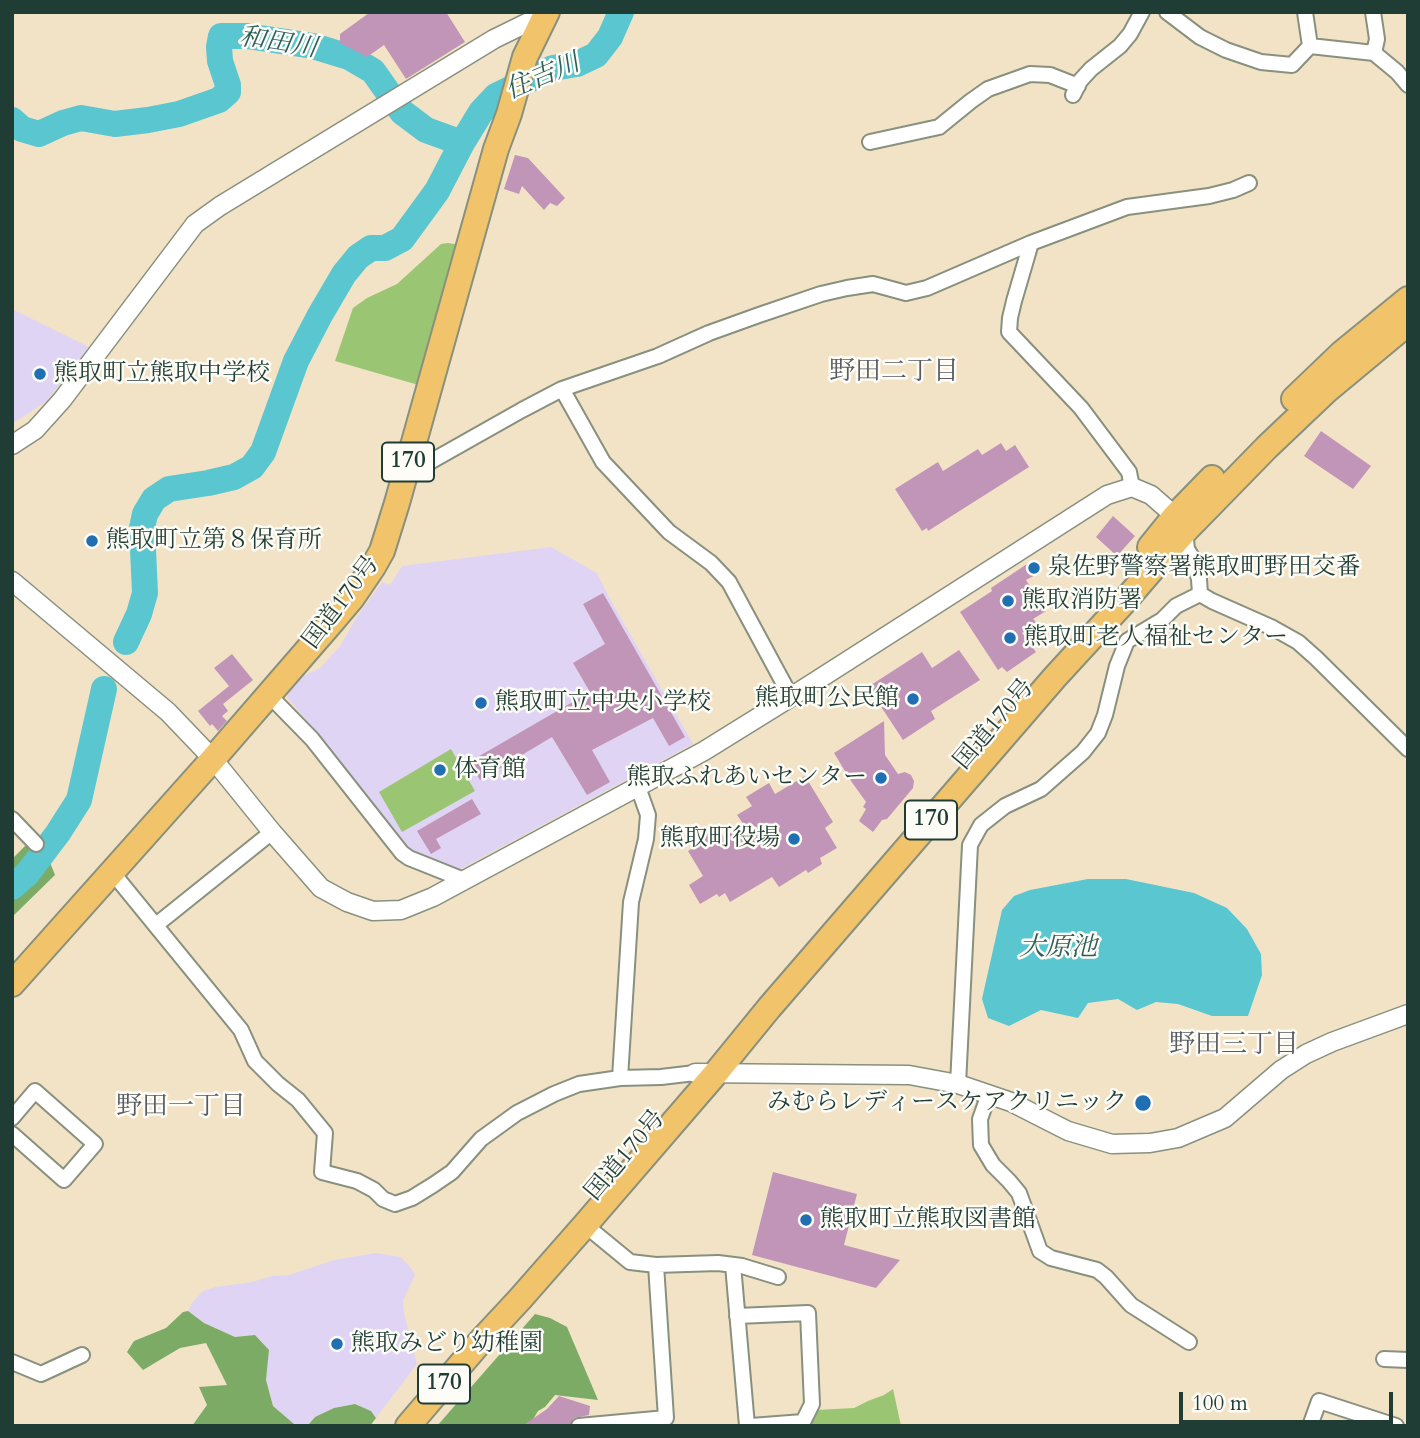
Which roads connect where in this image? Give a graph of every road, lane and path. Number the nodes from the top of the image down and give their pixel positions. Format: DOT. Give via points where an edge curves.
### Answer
graph roads {
  1 [pos="1142,12"];
  2 [pos="1167,12"];
  3 [pos="1305,12"];
  4 [pos="1373,12"];
  5 [pos="547,13"];
  6 [pos="1310,46"];
  7 [pos="1374,53"];
  8 [pos="1408,85"];
  9 [pos="870,142"];
  10 [pos="1249,183"];
  11 [pos="1031,243"];
  12 [pos="1408,299"];
  13 [pos="1408,323"];
  14 [pos="562,389"];
  15 [pos="12,445"];
  16 [pos="404,477"];
  17 [pos="1132,487"];
  18 [pos="1180,524"];
  19 [pos="12,581"];
  20 [pos="1200,594"];
  21 [pos="268,694"];
  22 [pos="791,697"];
  23 [pos="1408,749"];
  24 [pos="213,759"];
  25 [pos="638,787"];
  26 [pos="12,819"];
  27 [pos="272,832"];
  28 [pos="36,845"];
  29 [pos="112,872"];
  30 [pos="464,880"];
  31 [pos="156,925"];
  32 [pos="12,984"];
  33 [pos="1408,1014"];
  34 [pos="706,1073"];
  35 [pos="620,1078"];
  36 [pos="958,1084"];
  37 [pos="989,1094"];
  38 [pos="12,1118"];
  39 [pos="12,1134"];
  40 [pos="585,1225"];
  41 [pos="656,1265"];
  42 [pos="733,1265"];
  43 [pos="778,1277"];
  44 [pos="737,1316"];
  45 [pos="480,1342"];
  46 [pos="1189,1342"];
  47 [pos="82,1356"];
  48 [pos="1384,1359"];
  49 [pos="1408,1360"];
  50 [pos="12,1362"];
  51 [pos="1394,1425"];
  52 [pos="408,1426"];
  53 [pos="579,1426"];
  54 [pos="749,1426"];
  55 [pos="1310,1426"];
  1 -- 9 [label="street" via="1120,46 1091,69 1075,90 1050,75 1030,75 988,89 939,127"];
  2 -- 6 [label="street" via="1200,37 1261,62 1292,65"];
  3 -- 6 [label="street"];
  4 -- 7 [label="street"];
  5 -- 15 [label="street" via="494,39 195,225 62,400 35,430"];
  5 -- 16 [label="highway, 国道170号 / 170" via="525,57 496,149"];
  6 -- 7 [label="street"];
  7 -- 8 [label="street"];
  10 -- 11 [label="street" via="1209,196 1127,207"];
  11 -- 14 [label="street" via="927,288 906,293 873,284 821,294"];
  11 -- 17 [label="street" via="1009,332 1081,408 1129,472"];
  12 -- 18 [label="highway, 国道170号 / 170" via="1342,353 1234,456"];
  13 -- 18 [label="highway, 国道170号 / 170" via="1326,391 1210,504"];
  14 -- 16 [label="street"];
  14 -- 22 [label="street" via="603,462 669,532 730,582"];
  16 -- 21 [label="highway, 国道170号 / 170" via="382,551 371,570"];
  17 -- 18 [label="street" via="1151,495"];
  17 -- 22 [label="street" via="1107,495"];
  18 -- 20 [label="street" via="1194,559"];
  18 -- 34 [label="highway, 国道170号 / 170" via="1148,551 1067,639"];
  19 -- 24 [label="street" via="168,712"];
  20 -- 23 [label="street" via="1298,642"];
  20 -- 36 [label="street" via="1128,641 1098,733 1041,789 1005,806 981,825 970,845"];
  21 -- 24 [label="highway, 国道170号 / 170"];
  21 -- 30 [label="street" via="312,739 402,853"];
  22 -- 25 [label="street"];
  24 -- 27 [label="street"];
  24 -- 29 [label="highway, 国道170号 / 170"];
  25 -- 30 [label="street"];
  25 -- 35 [label="street" via="648,815 631,902"];
  26 -- 28 [label="street"];
  27 -- 30 [label="street" via="321,887 373,911 401,910"];
  27 -- 31 [label="street"];
  29 -- 31 [label="street"];
  29 -- 32 [label="highway, 国道170号 / 170"];
  31 -- 35 [label="street" via="241,1030 255,1061 298,1100 325,1133 322,1172 357,1181 395,1204 452,1172 481,1139 517,1113 579,1084"];
  33 -- 37 [label="street" via="1306,1054 1225,1118 1178,1138 1112,1144 1068,1131"];
  34 -- 35 [label="street"];
  34 -- 36 [label="street" via="909,1075"];
  34 -- 40 [label="highway, 国道170号 / 170"];
  34 -- 45 [label="highway, 国道170号 / 170" via="517,1288"];
  36 -- 37 [label="street"];
  37 -- 46 [label="street" via="980,1119 981,1145 1019,1194 1040,1251 1097,1270 1131,1305"];
  38 -- 39 [label="street" via="35,1091 95,1144 64,1180"];
  40 -- 41 [label="street" via="630,1262"];
  40 -- 45 [label="highway, 国道170号 / 170"];
  41 -- 42 [label="street"];
  41 -- 53 [label="street" via="666,1418"];
  42 -- 43 [label="street"];
  42 -- 44 [label="street"];
  44 -- 54 [label="street"];
  44 -- 54 [label="street" via="808,1313 812,1404 803,1422"];
  45 -- 52 [label="highway, 国道170号 / 170"];
  47 -- 50 [label="street" via="41,1374"];
  48 -- 49 [label="street"];
  51 -- 55 [label="street" via="1319,1401"];
}
